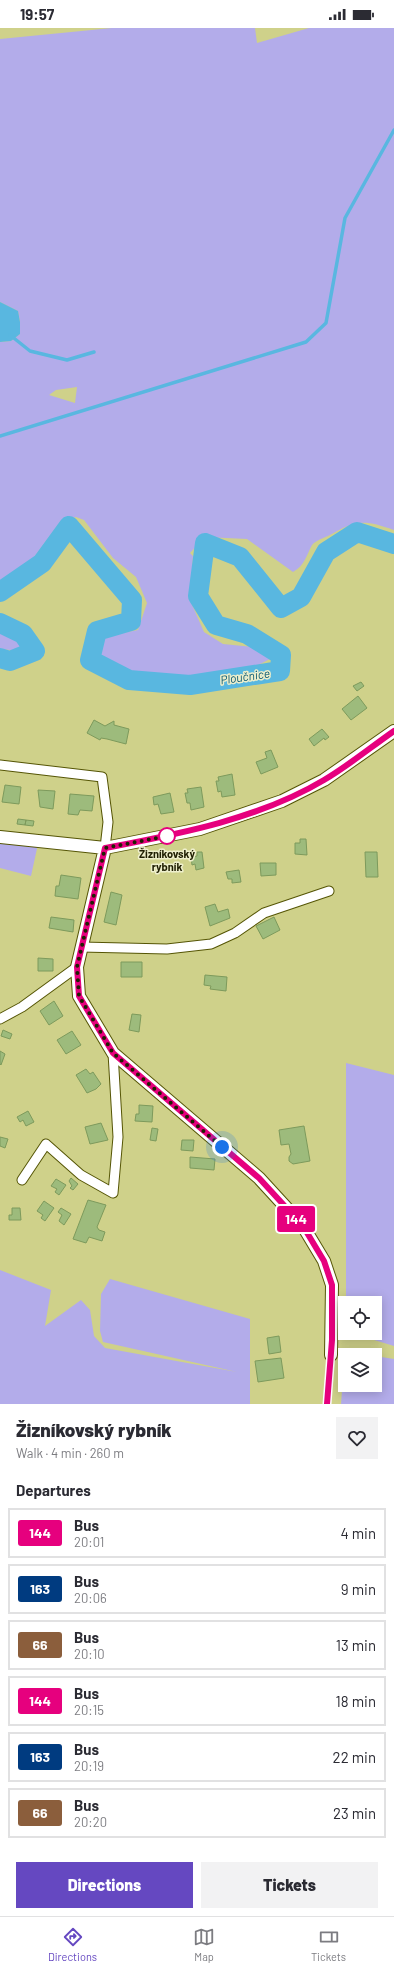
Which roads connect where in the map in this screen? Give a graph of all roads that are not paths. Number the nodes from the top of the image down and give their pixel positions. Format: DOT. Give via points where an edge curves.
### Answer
graph roads {
  1 [pos="394,731"];
  2 [pos="0,765"];
  3 [pos="0,837"];
  4 [pos="105,848"];
  5 [pos="329,891"];
  6 [pos="81,947"];
  7 [pos="77,967"];
  8 [pos="0,1019"];
  9 [pos="113,1053"];
  10 [pos="22,1180"];
  11 [pos="331,1356"];
  12 [pos="327,1404"];
  1 -- 4 [label="street" via="324,780 282,801 200,829"];
  2 -- 4 [label="street" via="102,777 108,822"];
  3 -- 4 [label="street"];
  4 -- 6 [label="street"];
  5 -- 6 [label="street" via="264,913 235,934 211,944 167,949"];
  6 -- 7 [label="street"];
  7 -- 8 [label="street" via="22,1007"];
  7 -- 9 [label="street" via="79,996"];
  9 -- 10 [label="street" via="118,1137 113,1193 81,1174 46,1144"];
  9 -- 11 [label="street" via="259,1178 303,1226 324,1261 332,1285"];
  11 -- 12 [label="lane"];
}
